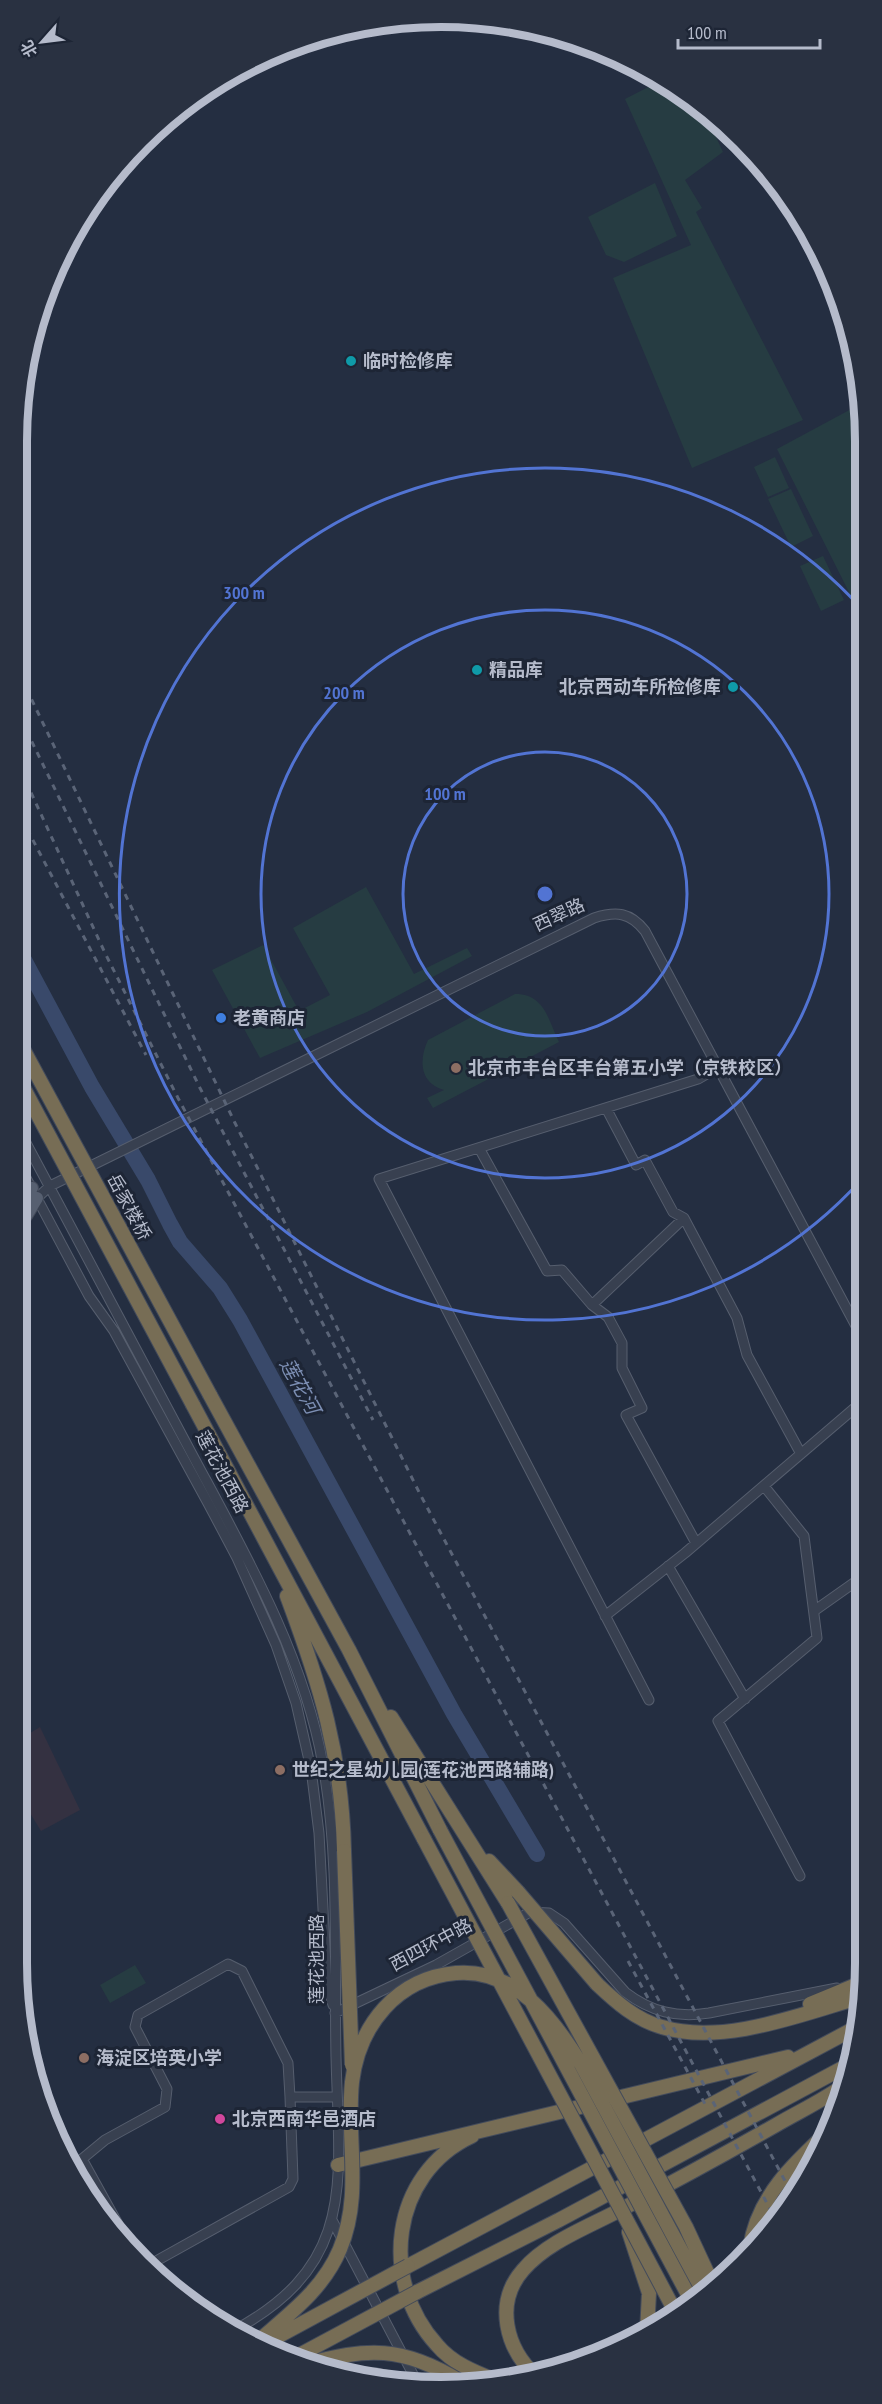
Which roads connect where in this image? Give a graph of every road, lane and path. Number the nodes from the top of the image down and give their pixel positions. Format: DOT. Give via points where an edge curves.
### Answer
graph roads {
  1 [pos="27,1056"];
  2 [pos="717,1068"];
  3 [pos="27,1094"];
  4 [pos="606,1108"];
  5 [pos="27,1144"];
  6 [pos="479,1148"];
  7 [pos="27,1180"];
  8 [pos="50,1186"];
  9 [pos="34,1193"];
  10 [pos="27,1196"];
  11 [pos="27,1213"];
  12 [pos="684,1218"];
  13 [pos="591,1305"];
  14 [pos="855,1324"];
  15 [pos="210,1395"];
  16 [pos="194,1405"];
  17 [pos="855,1408"];
  18 [pos="801,1454"];
  19 [pos="764,1486"];
  20 [pos="267,1543"];
  21 [pos="696,1543"];
  22 [pos="668,1566"];
  23 [pos="855,1582"];
  24 [pos="814,1611"];
  25 [pos="605,1616"];
  26 [pos="349,1650"];
  27 [pos="745,1698"];
  28 [pos="649,1700"];
  29 [pos="467,1836"];
  30 [pos="800,1876"];
  31 [pos="854,1985"];
  32 [pos="854,1986"];
  33 [pos="853,1999"];
  34 [pos="335,2013"];
  35 [pos="759,2025"];
  36 [pos="849,2031"];
  37 [pos="818,2048"];
  38 [pos="841,2069"];
  39 [pos="352,2083"];
  40 [pos="835,2090"];
  41 [pos="291,2097"];
  42 [pos="337,2097"];
  43 [pos="493,2127"];
  44 [pos="811,2147"];
  45 [pos="810,2150"];
  46 [pos="804,2154"];
  47 [pos="82,2159"];
  48 [pos="78,2161"];
  49 [pos="338,2165"];
  50 [pos="621,2210"];
  51 [pos="113,2215"];
  52 [pos="332,2220"];
  53 [pos="754,2233"];
  54 [pos="155,2262"];
  55 [pos="710,2278"];
  56 [pos="701,2285"];
  57 [pos="688,2295"];
  58 [pos="672,2306"];
  59 [pos="648,2322"];
  60 [pos="242,2326"];
  61 [pos="264,2336"];
  62 [pos="271,2340"];
  63 [pos="303,2353"];
  64 [pos="323,2360"];
  65 [pos="527,2368"];
  66 [pos="483,2374"];
  67 [pos="417,2376"];
  68 [pos="453,2377"];
  1 -- 15 [label="highway, 岳家楼桥, bridge"];
  2 -- 4 [label="street" via="698,1079"];
  2 -- 8 [label="street, 西翠路" via="645,932 630,916 610,913"];
  2 -- 14 [label="street, 西翠路"];
  3 -- 16 [label="highway, 岳家楼桥, bridge"];
  4 -- 6 [label="street"];
  4 -- 12 [label="street" via="636,1165 645,1160 673,1212"];
  5 -- 8 [label="street, 莲花池西路"];
  6 -- 13 [label="street" via="547,1271 562,1270"];
  6 -- 25 [label="street" via="379,1179"];
  7 -- 9 [label="street, 莲花池西路"];
  8 -- 9 [label="street, 西翠路"];
  8 -- 34 [label="street, 莲花池西路" via="244,1553 298,1675 323,1764 332,1834"];
  9 -- 10 [label="main road"];
  9 -- 11 [label="main road"];
  9 -- 34 [label="street, 莲花池西路" via="209,1505 276,1644 296,1702 311,1769 319,1833 327,1985"];
  12 -- 13 [label="street"];
  12 -- 18 [label="street" via="737,1318 747,1355"];
  13 -- 21 [label="street" via="608,1317 622,1343 622,1368 642,1408 626,1415"];
  15 -- 26 [label="highway, 莲花池西路"];
  16 -- 20 [label="highway, 莲花池西路"];
  17 -- 18 [label="street"];
  18 -- 19 [label="street"];
  19 -- 21 [label="street"];
  19 -- 24 [label="street" via="804,1536"];
  20 -- 39 [label="highway, bridge" via="315,1670 338,1763"];
  20 -- 50 [label="highway, 莲花池西路, bridge"];
  21 -- 22 [label="street"];
  22 -- 25 [label="street"];
  22 -- 27 [label="street"];
  23 -- 24 [label="street"];
  24 -- 27 [label="street" via="817,1638"];
  25 -- 28 [label="street"];
  26 -- 29 [label="highway"];
  26 -- 57 [label="highway, 莲花池西路, bridge" via="440,1830"];
  27 -- 30 [label="street" via="718,1721"];
  29 -- 35 [label="highway, bridge" via="597,1984 637,2017 686,2032"];
  29 -- 55 [label="highway, bridge" via="508,1903 686,2227"];
  31 -- 34 [label="street, 西四环中路" via="692,2016 662,2012 625,1992 557,1916 539,1911 520,1916 436,1965"];
  32 -- 35 [label="highway"];
  33 -- 35 [label="highway"];
  34 -- 42 [label="street"];
  36 -- 37 [label="highway"];
  37 -- 43 [label="highway" via="733,2072"];
  37 -- 62 [label="highway, bridge"];
  38 -- 63 [label="highway, bridge"];
  39 -- 56 [label="highway, bridge" via="357,2058 375,2019 406,1988 442,1974 461,1972 501,1981 522,1993 559,2028"];
  39 -- 61 [label="highway, bridge" via="353,2201 340,2250 313,2293"];
  40 -- 65 [label="highway" via="539,2255 522,2271 508,2299 506,2321 513,2346"];
  41 -- 42 [label="street"];
  41 -- 47 [label="street" via="288,2063 242,1971 228,1964 138,2015 135,2027 167,2090 165,2107 105,2140"];
  41 -- 54 [label="street" via="293,2179 289,2187"];
  42 -- 49 [label="street"];
  43 -- 49 [label="highway"];
  43 -- 66 [label="highway" via="448,2152 416,2188 399,2238 403,2284 412,2307 437,2346 454,2361"];
  44 -- 46 [label="highway"];
  45 -- 46 [label="highway"];
  46 -- 53 [label="highway" via="779,2180 762,2206"];
  47 -- 48 [label="street"];
  47 -- 51 [label="street"];
  49 -- 52 [label="street"];
  50 -- 58 [label="highway, 莲花池西路, bridge"];
  50 -- 59 [label="highway, bridge" via="649,2293"];
  52 -- 60 [label="street" via="326,2242 290,2293 263,2315"];
  52 -- 67 [label="street"];
  64 -- 68 [label="highway, bridge" via="377,2351 405,2355"];
}
